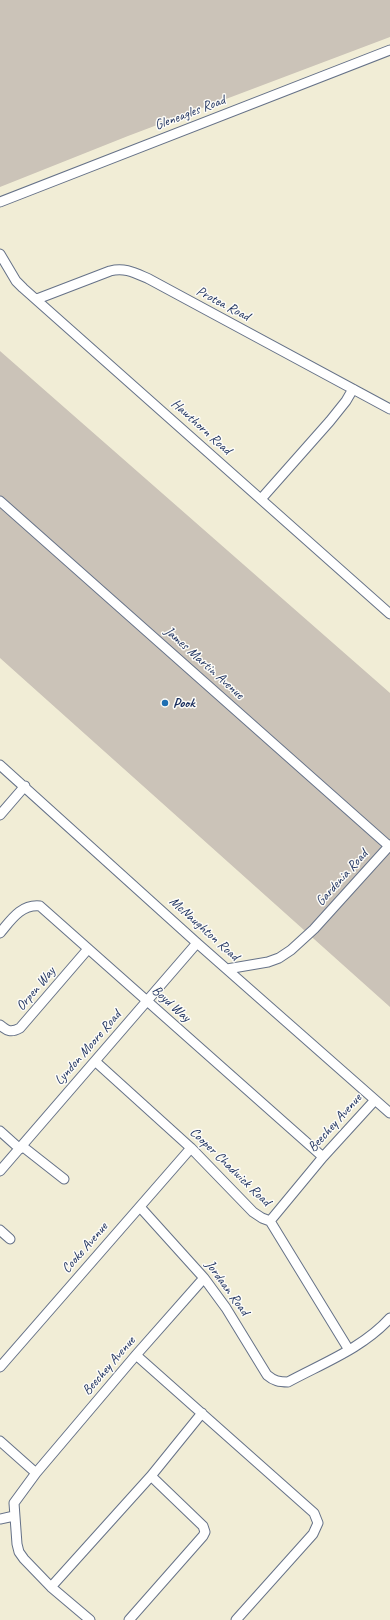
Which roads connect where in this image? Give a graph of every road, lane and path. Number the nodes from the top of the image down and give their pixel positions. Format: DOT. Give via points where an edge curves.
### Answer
graph roads {
  1 [pos="390,50"];
  2 [pos="0,202"];
  3 [pos="0,254"];
  4 [pos="37,299"];
  5 [pos="353,389"];
  6 [pos="390,409"];
  7 [pos="260,499"];
  8 [pos="0,501"];
  9 [pos="390,614"];
  10 [pos="0,765"];
  11 [pos="25,786"];
  12 [pos="0,815"];
  13 [pos="390,846"];
  14 [pos="0,933"];
  15 [pos="197,943"];
  16 [pos="88,949"];
  17 [pos="227,969"];
  18 [pos="147,1001"];
  19 [pos="0,1025"];
  20 [pos="96,1062"];
  21 [pos="375,1100"];
  22 [pos="390,1113"];
  23 [pos="0,1131"];
  24 [pos="21,1147"];
  25 [pos="191,1148"];
  26 [pos="322,1157"];
  27 [pos="0,1171"];
  28 [pos="64,1179"];
  29 [pos="140,1207"];
  30 [pos="270,1221"];
  31 [pos="0,1230"];
  32 [pos="10,1239"];
  33 [pos="204,1278"];
  34 [pos="390,1318"];
  35 [pos="349,1350"];
  36 [pos="136,1355"];
  37 [pos="0,1367"];
  38 [pos="202,1413"];
  39 [pos="0,1441"];
  40 [pos="36,1473"];
  41 [pos="151,1476"];
  42 [pos="14,1516"];
  43 [pos="0,1519"];
  44 [pos="51,1587"];
  45 [pos="90,1620"];
  46 [pos="129,1620"];
  47 [pos="236,1620"];
  1 -- 2 [label="street, Gleneagles Road"];
  3 -- 4 [label="street, Hawthorn Road" via="16,281"];
  4 -- 5 [label="street, Protea Road" via="110,271 130,271"];
  4 -- 7 [label="street, Hawthorn Road"];
  5 -- 6 [label="street, Protea Road"];
  5 -- 7 [label="street" via="330,421"];
  7 -- 9 [label="street, Hawthorn Road"];
  8 -- 13 [label="street, James Martin Avenue"];
  10 -- 11 [label="street, McNaughton Road"];
  11 -- 12 [label="street"];
  11 -- 15 [label="street, McNaughton Road"];
  13 -- 17 [label="street, Gardenia Road" via="314,930 291,950 279,958"];
  14 -- 16 [label="street, Boyd Way" via="23,908 31,905 40,906"];
  15 -- 17 [label="street, McNaughton Road"];
  15 -- 18 [label="street, Lyndon Moore Road"];
  16 -- 18 [label="street, Boyd Way"];
  16 -- 19 [label="street, Orpen Way" via="20,1028 7,1031"];
  17 -- 21 [label="street, McNaughton Road"];
  18 -- 20 [label="street, Lyndon Moore Road"];
  18 -- 26 [label="street, Boyd Way"];
  20 -- 24 [label="street, Lyndon Moore Road"];
  20 -- 25 [label="street, Cooper Chadwick Road"];
  21 -- 22 [label="street, McNaughton Road"];
  21 -- 26 [label="street, Beechey Avenue"];
  23 -- 24 [label="street"];
  24 -- 27 [label="street, Lyndon Moore Road"];
  24 -- 28 [label="street"];
  25 -- 29 [label="street, Cooke Avenue"];
  25 -- 30 [label="street, Cooper Chadwick Road" via="253,1212"];
  26 -- 30 [label="street, Beechey Avenue"];
  29 -- 33 [label="street, Jordaan Road"];
  29 -- 37 [label="street, Cooke Avenue"];
  30 -- 35 [label="street, Cooper Chadwick Road"];
  31 -- 32 [label="street"];
  33 -- 35 [label="street, Jordaan Road" via="226,1308 267,1375 273,1380 288,1382"];
  33 -- 36 [label="street, Beechey Avenue"];
  34 -- 35 [label="street" via="374,1334"];
  36 -- 38 [label="street"];
  36 -- 40 [label="street, Beechey Avenue"];
  38 -- 41 [label="street"];
  38 -- 47 [label="street" via="314,1513 318,1523 313,1534"];
  39 -- 40 [label="street"];
  40 -- 42 [label="street, Beechey Avenue" via="14,1503"];
  41 -- 44 [label="street"];
  41 -- 46 [label="street" via="203,1526 205,1532"];
  42 -- 43 [label="street"];
  42 -- 44 [label="street" via="19,1552"];
  44 -- 45 [label="street"];
}
